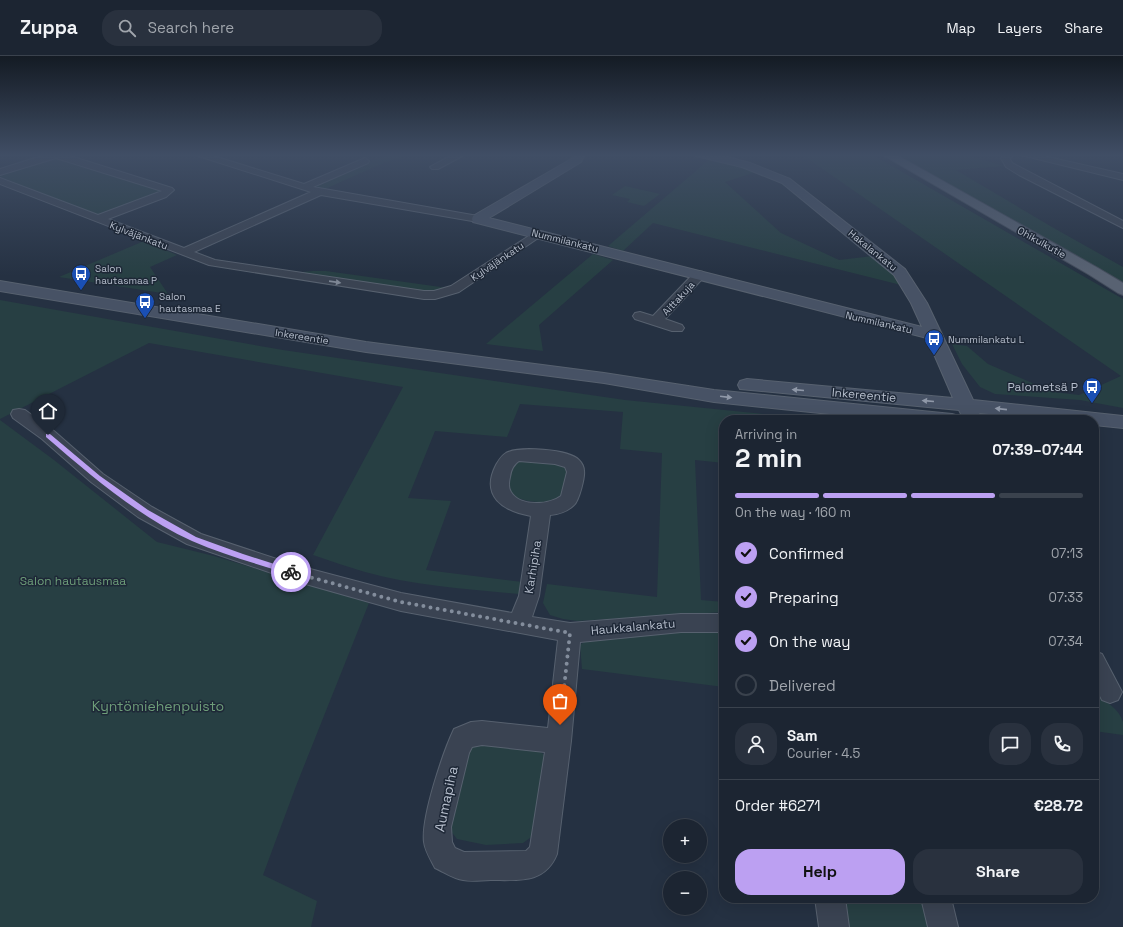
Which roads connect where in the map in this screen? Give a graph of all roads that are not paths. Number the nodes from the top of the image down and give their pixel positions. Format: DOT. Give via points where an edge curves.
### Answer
graph roads {
  1 [pos="35,195"];
  2 [pos="163,195"];
  3 [pos="314,195"];
  4 [pos="335,195"];
  5 [pos="519,195"];
  6 [pos="804,195"];
  7 [pos="958,195"];
  8 [pos="1064,195"];
  9 [pos="98,219"];
  10 [pos="478,219"];
  11 [pos="1123,225"];
  12 [pos="539,234"];
  13 [pos="184,252"];
  14 [pos="1093,271"];
  15 [pos="699,275"];
  16 [pos="1123,285"];
  17 [pos="0,286"];
  18 [pos="1123,290"];
  19 [pos="640,316"];
  20 [pos="656,321"];
  21 [pos="678,328"];
  22 [pos="934,335"];
  23 [pos="604,378"];
  24 [pos="970,413"];
  25 [pos="19,414"];
  26 [pos="899,415"];
  27 [pos="1004,415"];
  28 [pos="1099,421"];
  29 [pos="1123,422"];
  30 [pos="1099,435"];
  31 [pos="1123,437"];
  32 [pos="541,510"];
  33 [pos="519,623"];
  34 [pos="719,623"];
  35 [pos="570,633"];
  36 [pos="1099,669"];
  37 [pos="1114,694"];
  38 [pos="559,741"];
  39 [pos="831,903"];
  40 [pos="937,903"];
  41 [pos="834,927"];
  42 [pos="942,927"];
  1 -- 9 [label="street, Kylväjänkatu"];
  2 -- 9 [label="street"];
  3 -- 13 [label="street"];
  4 -- 10 [label="street, Nummilankatu"];
  5 -- 10 [label="street"];
  6 -- 22 [label="street, Hakalankatu" via="900,272"];
  7 -- 14 [label="main road, Ohikulkutie"];
  8 -- 11 [label="street"];
  9 -- 13 [label="street, Kylväjänkatu"];
  10 -- 12 [label="street, Nummilankatu"];
  12 -- 13 [label="street, Kylväjänkatu" via="456,289 435,295 213,263"];
  12 -- 15 [label="street, Nummilankatu"];
  14 -- 16 [label="main road, Ohikulkutie"];
  14 -- 18 [label="main road, Ohikulkutie"];
  15 -- 20 [label="street, Aittakuja"];
  15 -- 22 [label="street, Nummilankatu"];
  17 -- 23 [label="street, Inkereentie" via="366,347"];
  19 -- 20 [label="street, Aittakuja"];
  20 -- 21 [label="street, Aittakuja"];
  22 -- 24 [label="street, Hakalankatu"];
  24 -- 23 [label="street, Inkereentie, one-way" via="720,383"];
  23 -- 26 [label="street, Inkereentie, one-way" via="671,390 773,403"];
  27 -- 24 [label="street, Inkereentie, one-way"];
  25 -- 33 [label="street, Haukkalankatu" via="145,512 194,539 288,571 401,602"];
  29 -- 28 [label="street, Inkereentie, one-way"];
  30 -- 31 [label="street"];
  32 -- 33 [label="street, Karhipiha" via="529,596"];
  33 -- 35 [label="street, Haukkalankatu"];
  34 -- 35 [label="street, Haukkalankatu" via="681,623"];
  35 -- 38 [label="street, Aumapiha"];
  36 -- 37 [label="street"];
  38 -- 38 [label="street, Aumapiha" via="543,854 532,864 518,866 463,866 445,858 438,844 437,827 456,750 463,738 482,733"];
  39 -- 41 [label="street"];
  40 -- 42 [label="street"];
}
